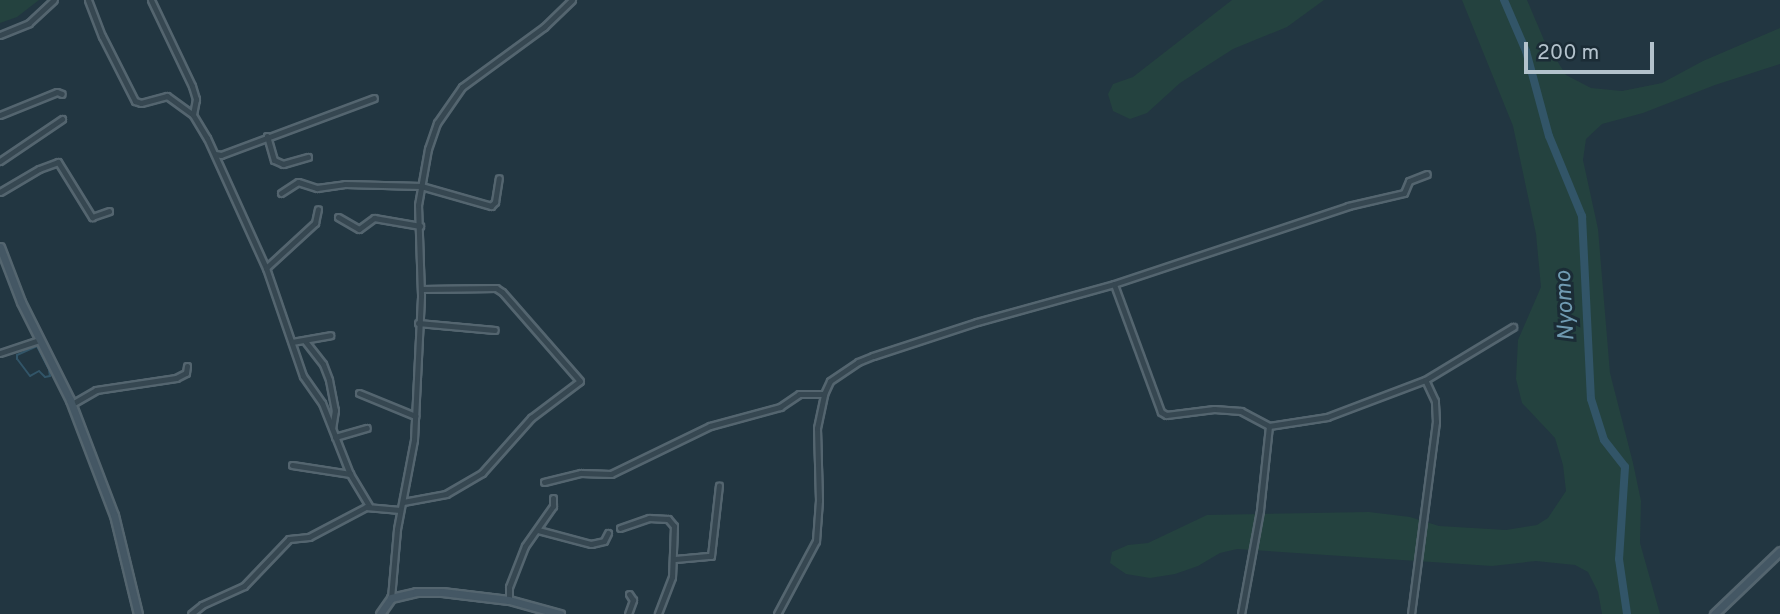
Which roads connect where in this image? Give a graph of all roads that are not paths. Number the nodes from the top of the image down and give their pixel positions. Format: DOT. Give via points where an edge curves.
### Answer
graph roads {
  1 [pos="54,0"];
  2 [pos="88,0"];
  3 [pos="151,0"];
  4 [pos="572,0"];
  5 [pos="0,35"];
  6 [pos="62,94"];
  7 [pos="374,98"];
  8 [pos="0,115"];
  9 [pos="193,115"];
  10 [pos="62,119"];
  11 [pos="267,136"];
  12 [pos="215,154"];
  13 [pos="308,157"];
  14 [pos="0,161"];
  15 [pos="1427,174"];
  16 [pos="499,178"];
  17 [pos="421,186"];
  18 [pos="0,192"];
  19 [pos="281,193"];
  20 [pos="318,209"];
  21 [pos="109,211"];
  22 [pos="338,217"];
  23 [pos="420,226"];
  24 [pos="0,247"];
  25 [pos="266,268"];
  26 [pos="1114,284"];
  27 [pos="422,289"];
  28 [pos="418,323"];
  29 [pos="1513,327"];
  30 [pos="495,330"];
  31 [pos="330,335"];
  32 [pos="39,341"];
  33 [pos="304,341"];
  34 [pos="292,342"];
  35 [pos="0,354"];
  36 [pos="187,366"];
  37 [pos="1425,380"];
  38 [pos="359,393"];
  39 [pos="824,394"];
  40 [pos="72,404"];
  41 [pos="415,415"];
  42 [pos="1269,426"];
  43 [pos="367,428"];
  44 [pos="332,429"];
  45 [pos="335,437"];
  46 [pos="292,465"];
  47 [pos="350,474"];
  48 [pos="544,482"];
  49 [pos="719,485"];
  50 [pos="553,498"];
  51 [pos="403,502"];
  52 [pos="369,506"];
  53 [pos="400,510"];
  54 [pos="620,528"];
  55 [pos="538,530"];
  56 [pos="608,533"];
  57 [pos="1780,551"];
  58 [pos="675,559"];
  59 [pos="629,594"];
  60 [pos="391,598"];
  61 [pos="509,600"];
  62 [pos="138,614"];
  63 [pos="191,614"];
  64 [pos="380,614"];
  65 [pos="560,614"];
  66 [pos="628,614"];
  67 [pos="658,614"];
  68 [pos="777,614"];
  69 [pos="1241,614"];
  70 [pos="1411,614"];
  71 [pos="1714,614"];
  1 -- 5 [label="street" via="29,23"];
  2 -- 9 [label="street" via="135,101 167,96"];
  3 -- 9 [label="street" via="192,86 196,99"];
  4 -- 17 [label="street" via="544,27 470,79 450,101 435,128"];
  6 -- 8 [label="street"];
  7 -- 11 [label="street"];
  9 -- 12 [label="street"];
  10 -- 14 [label="street"];
  11 -- 12 [label="street"];
  11 -- 13 [label="street" via="274,160 283,164"];
  12 -- 25 [label="street"];
  15 -- 26 [label="street" via="1409,181 1404,193 1348,206"];
  16 -- 17 [label="street" via="491,206"];
  17 -- 19 [label="street" via="317,188 298,182"];
  17 -- 23 [label="street"];
  18 -- 21 [label="street" via="58,162 92,216"];
  20 -- 25 [label="street" via="315,223"];
  22 -- 23 [label="street" via="359,229 374,218"];
  23 -- 27 [label="street"];
  24 -- 32 [label="main road"];
  25 -- 34 [label="street"];
  26 -- 39 [label="street" via="977,322 858,362 830,381"];
  26 -- 42 [label="street" via="1161,412 1241,411"];
  27 -- 28 [label="street"];
  27 -- 51 [label="street" via="496,288 580,381 531,418 482,473 446,494"];
  28 -- 30 [label="street"];
  28 -- 41 [label="street"];
  29 -- 37 [label="street"];
  31 -- 33 [label="street"];
  32 -- 35 [label="street"];
  32 -- 40 [label="main road"];
  33 -- 34 [label="street"];
  33 -- 44 [label="street" via="323,364 329,380 335,410"];
  34 -- 44 [label="street" via="303,376 319,397"];
  36 -- 40 [label="street" via="186,373 176,378 96,390"];
  37 -- 42 [label="street" via="1327,417"];
  37 -- 70 [label="street" via="1435,401 1436,422"];
  38 -- 41 [label="street"];
  39 -- 48 [label="street" via="799,394 780,407 710,426 611,474 581,473"];
  39 -- 68 [label="street" via="817,428 816,541"];
  40 -- 62 [label="main road" via="114,515"];
  41 -- 51 [label="street"];
  42 -- 69 [label="street" via="1261,510"];
  43 -- 45 [label="street"];
  44 -- 45 [label="street"];
  45 -- 47 [label="street"];
  46 -- 47 [label="street"];
  47 -- 52 [label="street"];
  49 -- 58 [label="street" via="711,556"];
  50 -- 55 [label="street"];
  51 -- 53 [label="street"];
  52 -- 53 [label="street"];
  52 -- 63 [label="street" via="309,537 289,538 244,586"];
  53 -- 60 [label="street"];
  54 -- 58 [label="street" via="649,518 668,519 674,526"];
  55 -- 56 [label="street" via="591,544 604,541"];
  55 -- 61 [label="street" via="525,546 509,587"];
  57 -- 71 [label="main road"];
  58 -- 67 [label="street"];
  59 -- 66 [label="street" via="633,600"];
  60 -- 61 [label="main road" via="442,592"];
  60 -- 64 [label="main road"];
  61 -- 65 [label="main road"];
}
